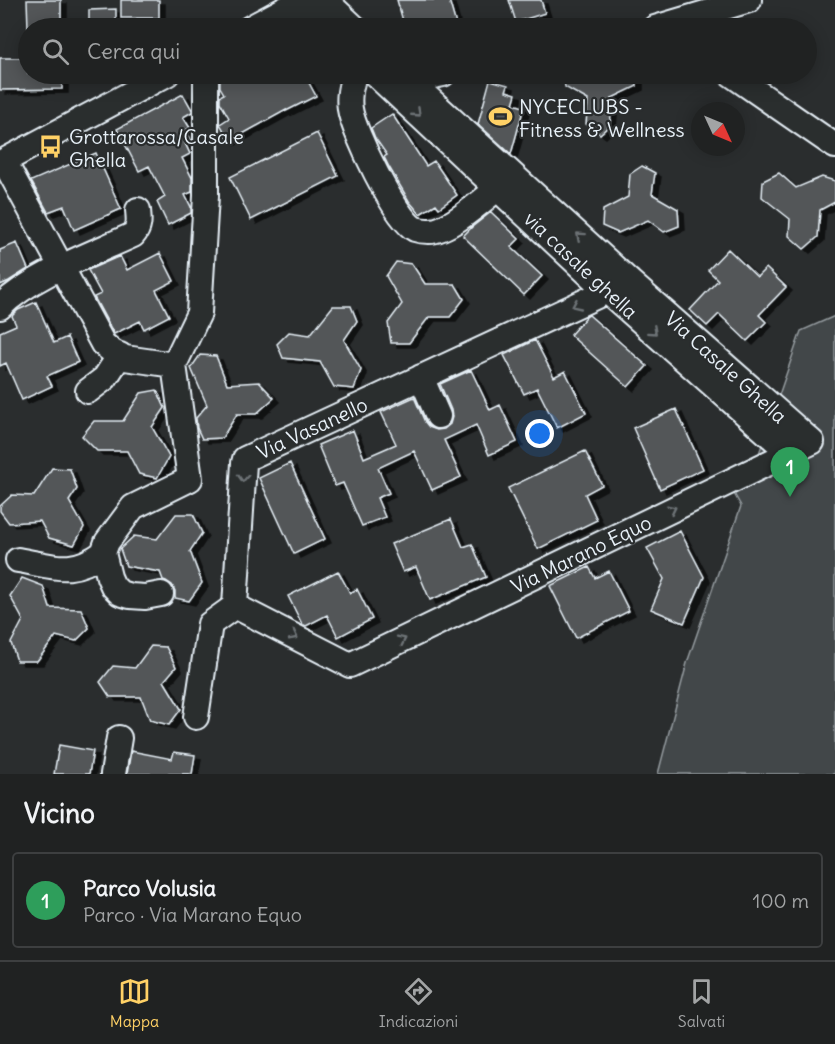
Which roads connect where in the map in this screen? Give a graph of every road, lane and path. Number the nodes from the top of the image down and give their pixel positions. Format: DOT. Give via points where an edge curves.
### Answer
graph roads {
  1 [pos="325,0"];
  2 [pos="749,0"];
  3 [pos="300,1"];
  4 [pos="269,18"];
  5 [pos="316,18"];
  6 [pos="344,18"];
  7 [pos="693,18"];
  8 [pos="148,84"];
  9 [pos="206,84"];
  10 [pos="351,84"];
  11 [pos="398,84"];
  12 [pos="399,84"];
  13 [pos="745,84"];
  14 [pos="835,146"];
  15 [pos="2,162"];
  16 [pos="498,189"];
  17 [pos="138,210"];
  18 [pos="62,267"];
  19 [pos="629,281"];
  20 [pos="607,291"];
  21 [pos="0,307"];
  22 [pos="120,355"];
  23 [pos="174,364"];
  24 [pos="421,377"];
  25 [pos="88,391"];
  26 [pos="438,416"];
  27 [pos="812,442"];
  28 [pos="790,453"];
  29 [pos="105,548"];
  30 [pos="18,560"];
  31 [pos="161,594"];
  32 [pos="235,606"];
  33 [pos="196,717"];
  34 [pos="119,738"];
  35 [pos="113,774"];
  1 -- 6 [label="street"];
  2 -- 7 [label="street"];
  3 -- 4 [label="street"];
  3 -- 5 [label="street"];
  8 -- 15 [label="street"];
  9 -- 23 [label="street" via="206,196 199,313"];
  10 -- 16 [label="street" via="350,112 370,162 402,218 414,228 431,232 450,224"];
  11 -- 16 [label="street, via casale ghella, one-way"];
  19 -- 12 [label="street, Via Casale Ghella, one-way"];
  13 -- 14 [label="street"];
  15 -- 18 [label="street"];
  16 -- 20 [label="street, via casale ghella"];
  17 -- 18 [label="street" via="139,224 133,235"];
  18 -- 21 [label="street"];
  18 -- 22 [label="street" via="103,344"];
  19 -- 20 [label="street, Via Vasanello"];
  19 -- 27 [label="street, Via Casale Ghella"];
  20 -- 24 [label="street, Via Vasanello, one-way"];
  20 -- 28 [label="street, via casale ghella, one-way"];
  22 -- 23 [label="street"];
  22 -- 25 [label="street" via="105,378"];
  23 -- 29 [label="street" via="190,479 133,507"];
  24 -- 26 [label="street"];
  24 -- 32 [label="street, Via Vasanello, one-way" via="245,459"];
  27 -- 28 [label="street, Via Marano Equo"];
  32 -- 28 [label="street, Via Marano Equo, one-way" via="350,665"];
  29 -- 30 [label="street" via="90,563 76,567"];
  29 -- 31 [label="street" via="109,577 120,593 145,597"];
  32 -- 33 [label="street" via="210,624"];
  34 -- 35 [label="street"];
}
